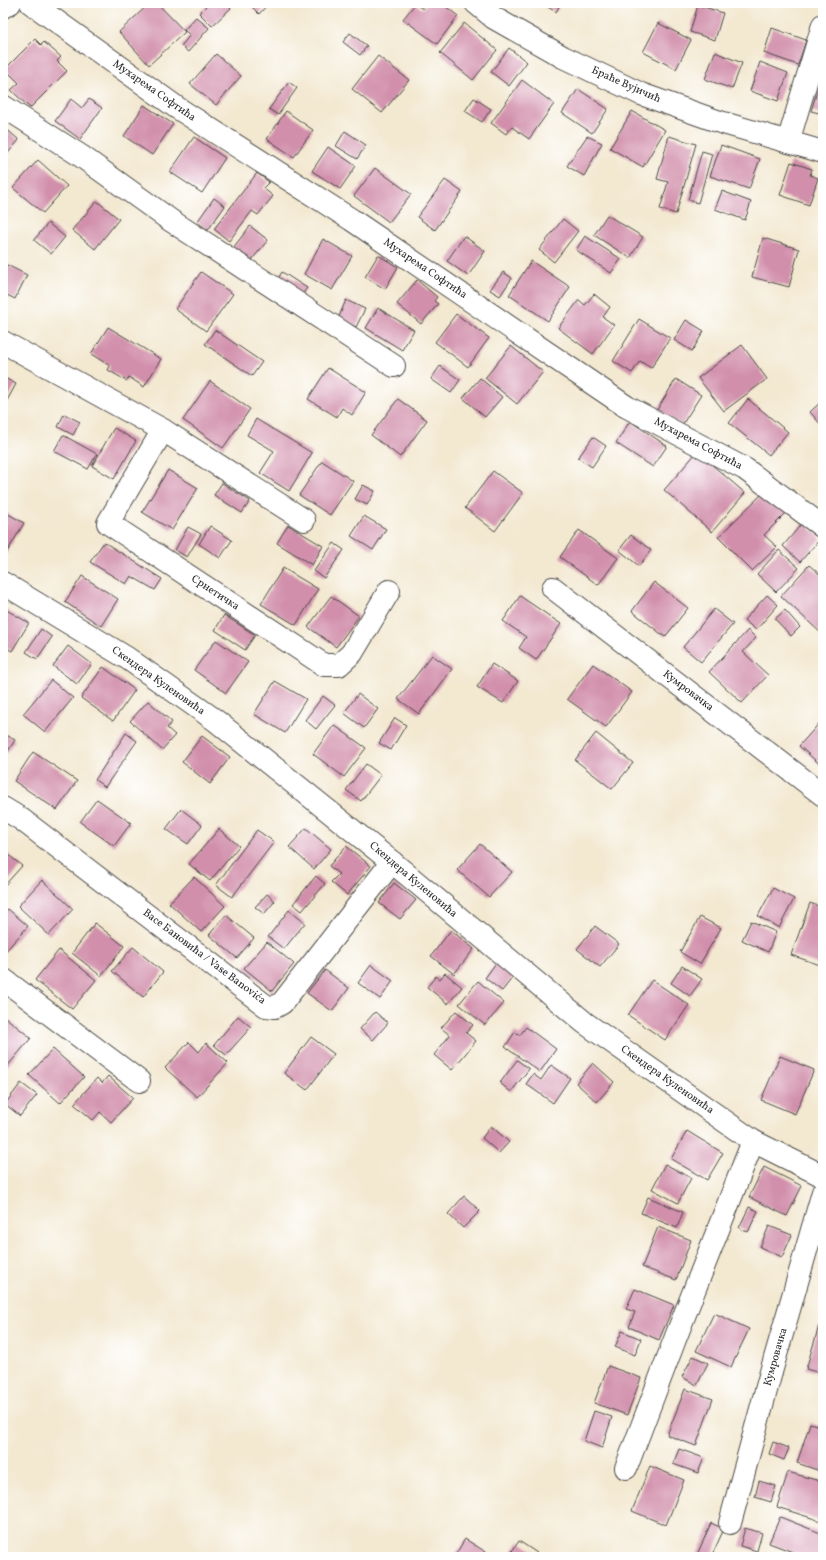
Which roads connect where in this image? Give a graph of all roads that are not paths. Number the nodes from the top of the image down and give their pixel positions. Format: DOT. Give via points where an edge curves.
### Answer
graph roads {
  1 [pos="10,3"];
  2 [pos="31,3"];
  3 [pos="476,3"];
  4 [pos="3,7"];
  5 [pos="823,25"];
  6 [pos="3,106"];
  7 [pos="788,142"];
  8 [pos="823,152"];
  9 [pos="3,342"];
  10 [pos="394,366"];
  11 [pos="163,430"];
  12 [pos="304,520"];
  13 [pos="823,527"];
  14 [pos="3,583"];
  15 [pos="553,588"];
  16 [pos="389,591"];
  17 [pos="823,795"];
  18 [pos="3,808"];
  19 [pos="392,862"];
  20 [pos="3,979"];
  21 [pos="139,1081"];
  22 [pos="753,1141"];
  23 [pos="823,1176"];
  24 [pos="823,1192"];
  25 [pos="626,1468"];
  26 [pos="730,1523"];
  1 -- 4 [label="street"];
  2 -- 13 [label="street, Мухарема Софтића" via="176,107 352,220 627,406 745,469"];
  3 -- 7 [label="street, Браће Вујичић" via="494,18 563,57 641,94 720,122"];
  5 -- 7 [label="street"];
  6 -- 10 [label="street" via="81,156 170,220"];
  7 -- 8 [label="street, Браће Вујичић"];
  9 -- 11 [label="street"];
  11 -- 12 [label="street"];
  11 -- 16 [label="street, Срнетичка" via="108,523 324,665 339,665 352,653"];
  14 -- 19 [label="street, Скендера Куленовића" via="127,658 215,720"];
  15 -- 17 [label="street, Кумровачка"];
  18 -- 19 [label="street, Васе Бановића / Vase Banovića" via="266,1006 275,1007 282,1004"];
  19 -- 22 [label="street, Скендера Куленовића" via="585,1023"];
  20 -- 21 [label="street"];
  22 -- 23 [label="street, Скендера Куленовића"];
  22 -- 25 [label="street"];
  24 -- 26 [label="street, Кумровачка"];
}
